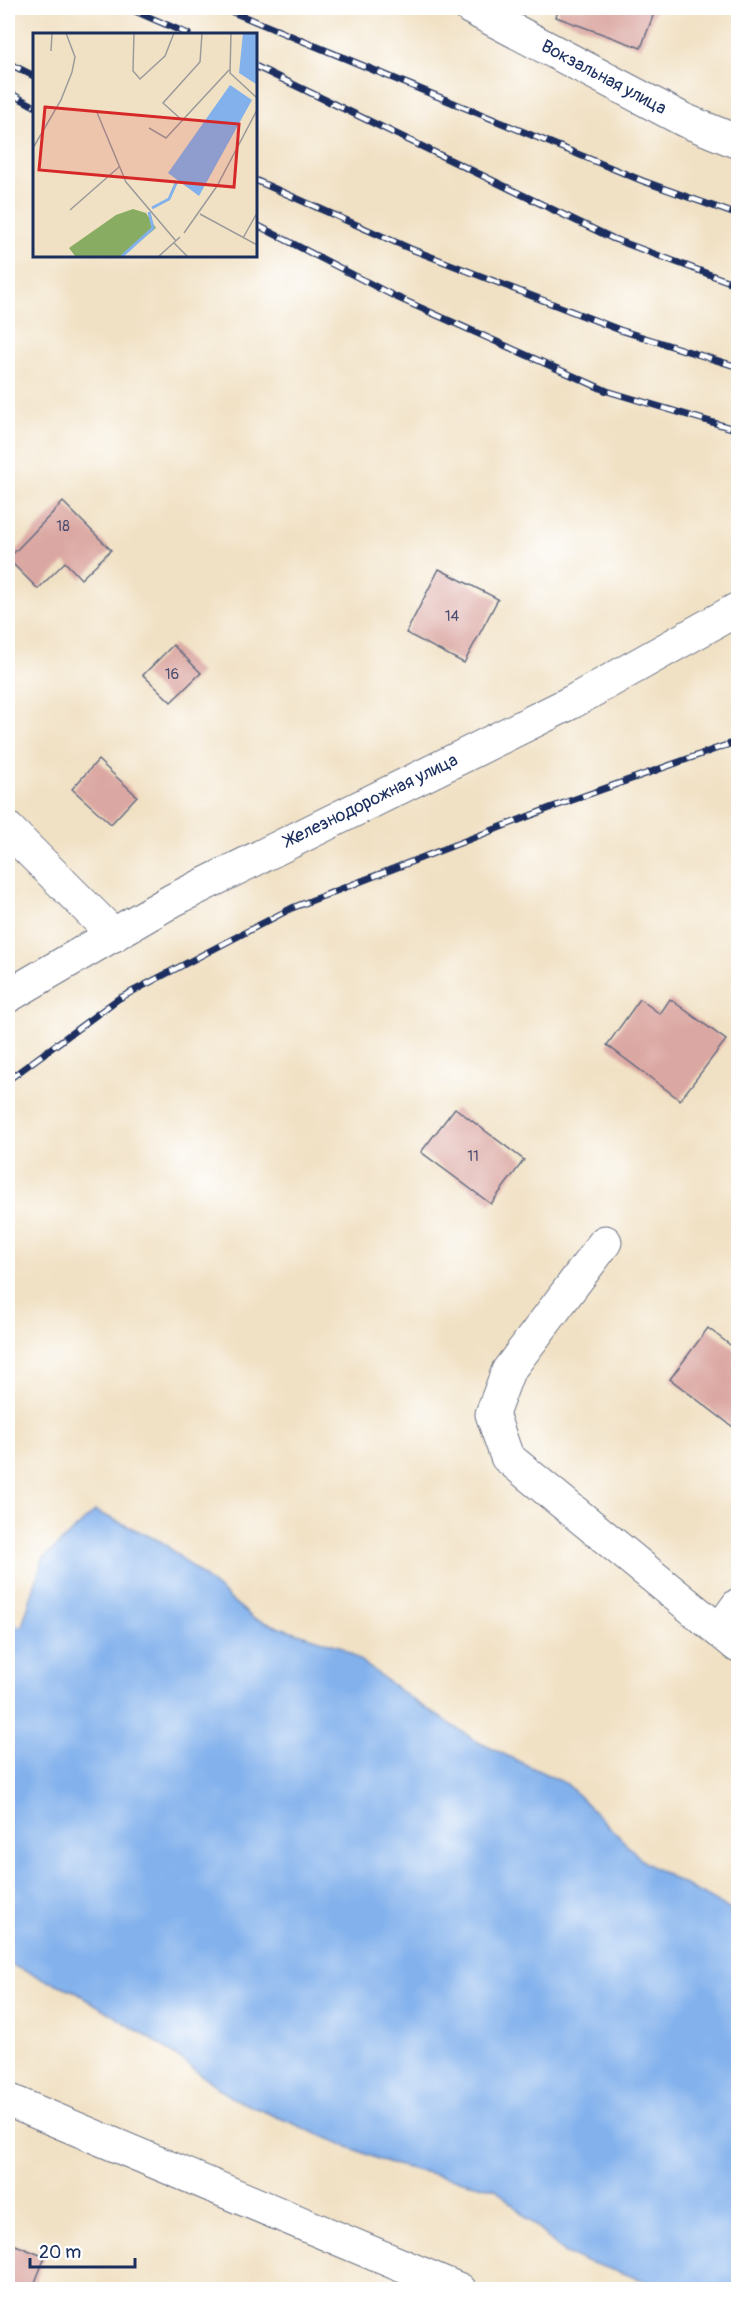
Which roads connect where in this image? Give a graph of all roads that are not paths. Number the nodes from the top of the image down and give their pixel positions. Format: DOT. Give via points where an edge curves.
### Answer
graph roads {
  1 [pos="471,8"];
  2 [pos="738,142"];
  3 [pos="738,609"];
  4 [pos="8,829"];
  5 [pos="114,935"];
  6 [pos="8,996"];
  7 [pos="605,1242"];
  8 [pos="738,1605"];
  9 [pos="729,1638"];
  10 [pos="8,2100"];
  11 [pos="460,2289"];
  1 -- 2 [label="street, Вокзальная улица" via="684,120"];
  3 -- 5 [label="street, Железнодорожная улица" via="572,702 184,894"];
  4 -- 5 [label="street"];
  5 -- 6 [label="street, Железнодорожная улица"];
  7 -- 9 [label="street" via="508,1371 492,1414 507,1457"];
  8 -- 9 [label="street"];
  10 -- 11 [label="street"];
}
